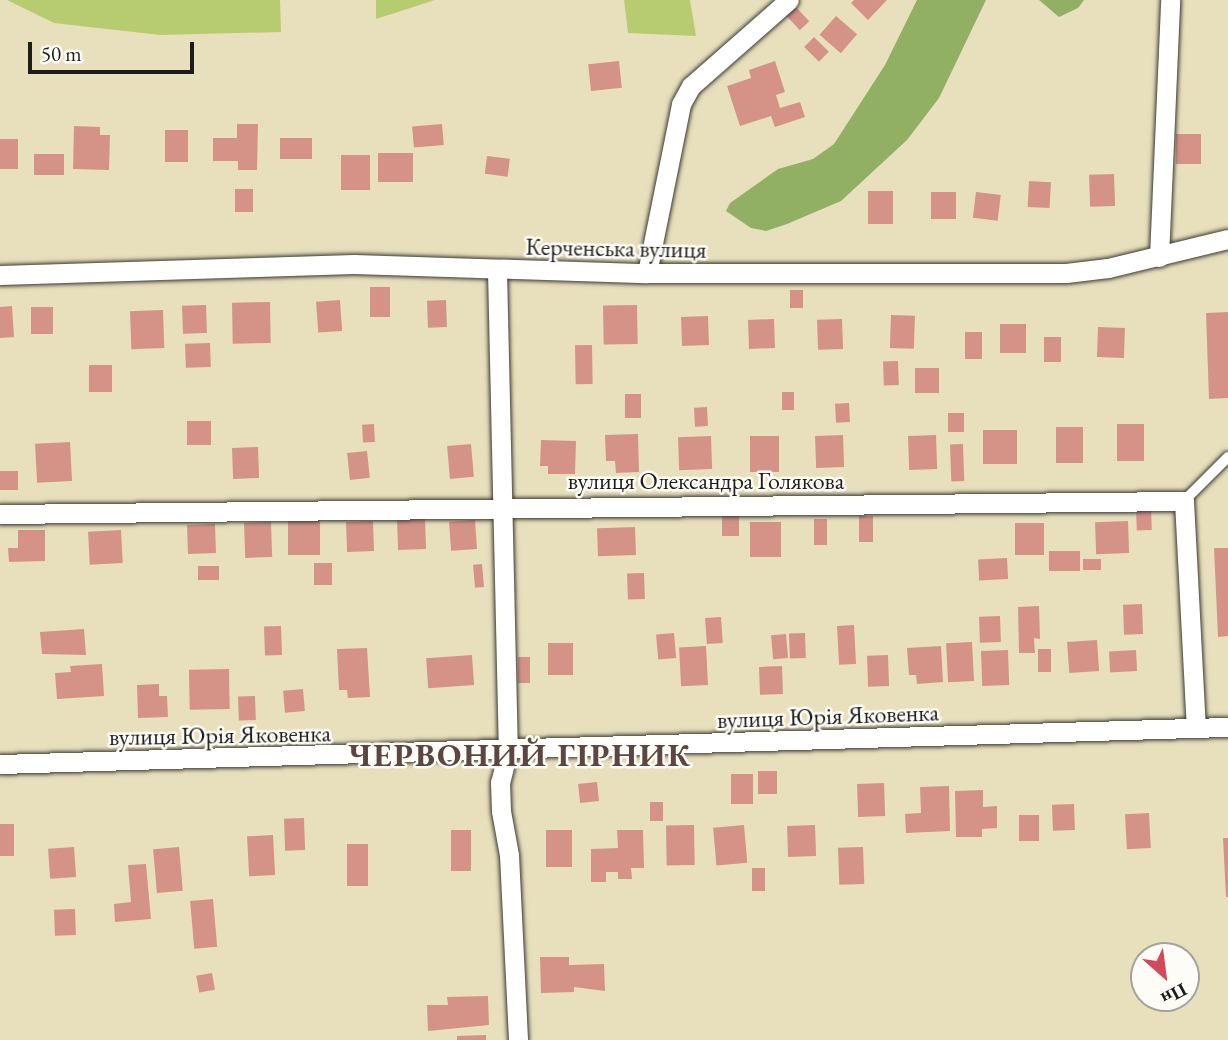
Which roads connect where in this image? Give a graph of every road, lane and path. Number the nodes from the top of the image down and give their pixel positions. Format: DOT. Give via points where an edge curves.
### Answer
graph roads {
  1 [pos="789,0"];
  2 [pos="1170,0"];
  3 [pos="1228,239"];
  4 [pos="1159,257"];
  5 [pos="497,270"];
  6 [pos="647,273"];
  7 [pos="0,275"];
  8 [pos="1228,457"];
  9 [pos="1184,501"];
  10 [pos="504,507"];
  11 [pos="0,514"];
  12 [pos="1228,727"];
  13 [pos="1196,728"];
  14 [pos="508,751"];
  15 [pos="0,765"];
  16 [pos="518,1040"];
  1 -- 6 [label="street" via="691,86 681,104 673,124"];
  2 -- 4 [label="street"];
  3 -- 4 [label="street, Керченська вулиця"];
  4 -- 6 [label="street, Керченська вулиця" via="1066,273"];
  5 -- 6 [label="street, Керченська вулиця"];
  5 -- 7 [label="street, Керченська вулиця" via="354,264"];
  5 -- 10 [label="street"];
  8 -- 9 [label="lane"];
  9 -- 10 [label="street, вулиця Олександра Голякова"];
  9 -- 13 [label="street"];
  10 -- 11 [label="street, вулиця Олександра Голякова"];
  10 -- 14 [label="street"];
  12 -- 13 [label="street, вулиця Юрія Яковенка"];
  13 -- 14 [label="street, вулиця Юрія Яковенка"];
  14 -- 15 [label="street, вулиця Юрія Яковенка"];
  14 -- 16 [label="street" via="500,782 501,811 509,855"];
}
